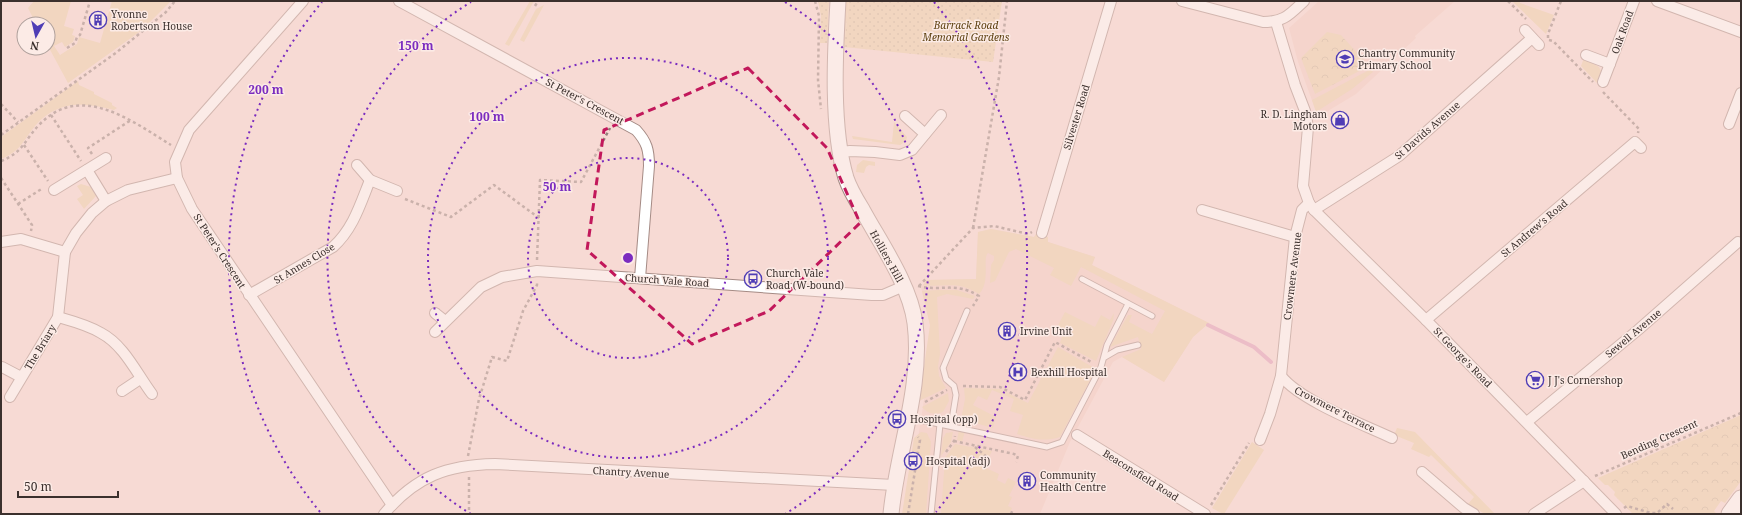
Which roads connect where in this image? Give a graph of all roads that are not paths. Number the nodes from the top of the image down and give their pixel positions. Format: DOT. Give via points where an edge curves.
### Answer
graph roads {
  1 [pos="303,1"];
  2 [pos="398,1"];
  3 [pos="838,1"];
  4 [pos="1111,1"];
  5 [pos="1182,1"];
  6 [pos="1304,1"];
  7 [pos="1634,1"];
  8 [pos="1657,1"];
  9 [pos="1276,22"];
  10 [pos="1741,32"];
  11 [pos="1532,38"];
  12 [pos="1586,55"];
  13 [pos="1610,64"];
  14 [pos="1603,82"];
  15 [pos="1741,93"];
  16 [pos="940,115"];
  17 [pos="904,116"];
  18 [pos="1729,124"];
  19 [pos="924,134"];
  20 [pos="1641,148"];
  21 [pos="841,152"];
  22 [pos="102,160"];
  23 [pos="357,165"];
  24 [pos="87,170"];
  25 [pos="177,178"];
  26 [pos="370,180"];
  27 [pos="52,187"];
  28 [pos="397,191"];
  29 [pos="106,200"];
  30 [pos="1311,207"];
  31 [pos="1202,210"];
  32 [pos="1042,233"];
  33 [pos="1731,234"];
  34 [pos="1294,237"];
  35 [pos="1,242"];
  36 [pos="1740,243"];
  37 [pos="66,252"];
  38 [pos="640,278"];
  39 [pos="1082,279"];
  40 [pos="904,286"];
  41 [pos="249,295"];
  42 [pos="1128,304"];
  43 [pos="969,310"];
  44 [pos="435,313"];
  45 [pos="1152,316"];
  46 [pos="58,317"];
  47 [pos="1426,320"];
  48 [pos="445,321"];
  49 [pos="435,332"];
  50 [pos="1138,345"];
  51 [pos="1105,357"];
  52 [pos="2,367"];
  53 [pos="1281,376"];
  54 [pos="21,377"];
  55 [pos="140,379"];
  56 [pos="122,390"];
  57 [pos="152,394"];
  58 [pos="10,397"];
  59 [pos="908,418"];
  60 [pos="1527,422"];
  61 [pos="940,424"];
  62 [pos="951,426"];
  63 [pos="1077,435"];
  64 [pos="1392,438"];
  65 [pos="1260,440"];
  66 [pos="1422,472"];
  67 [pos="1584,481"];
  68 [pos="894,485"];
  69 [pos="1741,499"];
  70 [pos="392,505"];
  71 [pos="1207,511"];
  72 [pos="1619,512"];
  73 [pos="384,514"];
  74 [pos="892,514"];
  75 [pos="931,514"];
  76 [pos="1474,514"];
  77 [pos="1534,514"];
  78 [pos="1730,514"];
  1 -- 25 [label="street, St Peter's Crescent" via="189,130 175,162"];
  2 -- 38 [label="street, St Peter's Crescent" via="636,130 645,140 649,151 649,166"];
  3 -- 21 [label="main road, Holliers Hill" via="837,113"];
  4 -- 32 [label="street, Silvester Road"];
  5 -- 9 [label="street" via="1263,22"];
  6 -- 9 [label="street" via="1288,16"];
  7 -- 13 [label="street, Oak Road"];
  8 -- 10 [label="street"];
  9 -- 30 [label="street" via="1305,111 1308,127 1303,186"];
  11 -- 30 [label="street, St Davids Avenue" via="1399,156"];
  12 -- 13 [label="street, Oak Road"];
  13 -- 14 [label="street, Oak Road"];
  15 -- 18 [label="street"];
  16 -- 19 [label="street"];
  17 -- 19 [label="street"];
  19 -- 21 [label="street" via="912,150 900,155"];
  20 -- 47 [label="street, St Andrew's Road" via="1635,142"];
  21 -- 40 [label="main road, Holliers Hill" via="849,185"];
  22 -- 24 [label="street"];
  23 -- 26 [label="street"];
  24 -- 27 [label="street"];
  24 -- 29 [label="street"];
  25 -- 29 [label="street, The Briary" via="135,188"];
  25 -- 41 [label="street, St Peter's Crescent" via="192,209"];
  26 -- 28 [label="street"];
  26 -- 41 [label="street, St Annes Close" via="356,218 339,242 317,258"];
  29 -- 37 [label="street, The Briary" via="88,218"];
  30 -- 34 [label="street, Crowmere Avenue" via="1302,210"];
  30 -- 47 [label="street, St George's Road"];
  31 -- 34 [label="street"];
  33 -- 36 [label="street, Sewell Avenue"];
  34 -- 53 [label="street, Crowmere Avenue"];
  35 -- 37 [label="street" via="21,240"];
  36 -- 60 [label="street, Sewell Avenue"];
  37 -- 46 [label="street, The Briary"];
  38 -- 40 [label="street, Church Vale Road" via="872,295 883,295"];
  38 -- 48 [label="street, Church Vale Road" via="537,271 502,277 481,287"];
  39 -- 42 [label="lane"];
  40 -- 59 [label="main road, Holliers Hill" via="915,322 916,351"];
  41 -- 70 [label="street, St Peter's Crescent"];
  42 -- 45 [label="lane"];
  42 -- 51 [label="lane" via="1107,345"];
  43 -- 62 [label="lane" via="943,368 946,379 954,386 956,395"];
  44 -- 48 [label="street"];
  46 -- 54 [label="street, The Briary"];
  46 -- 55 [label="street, The Briary" via="102,333 113,341"];
  47 -- 60 [label="street, St George's Road"];
  48 -- 49 [label="street, Church Vale Road"];
  50 -- 51 [label="lane" via="1117,350"];
  51 -- 62 [label="lane" via="1062,442 1047,447"];
  52 -- 54 [label="street, The Briary"];
  53 -- 64 [label="street, Crowmere Terrace" via="1288,384 1312,399"];
  53 -- 65 [label="street, Crowmere Avenue"];
  54 -- 58 [label="street, The Briary"];
  55 -- 56 [label="street"];
  55 -- 57 [label="street, The Briary"];
  59 -- 61 [label="lane"];
  59 -- 68 [label="main road, Holliers Hill"];
  60 -- 67 [label="street, St George's Road"];
  61 -- 62 [label="lane"];
  61 -- 75 [label="lane"];
  63 -- 71 [label="street, Beaconsfield Road"];
  66 -- 76 [label="street"];
  67 -- 72 [label="street, St George's Road"];
  67 -- 77 [label="street"];
  68 -- 70 [label="street, Chantry Avenue" via="495,464 468,465 429,477 408,489"];
  68 -- 74 [label="main road, Holliers Hill"];
  69 -- 78 [label="main road"];
  70 -- 73 [label="street, Chantry Avenue"];
}
